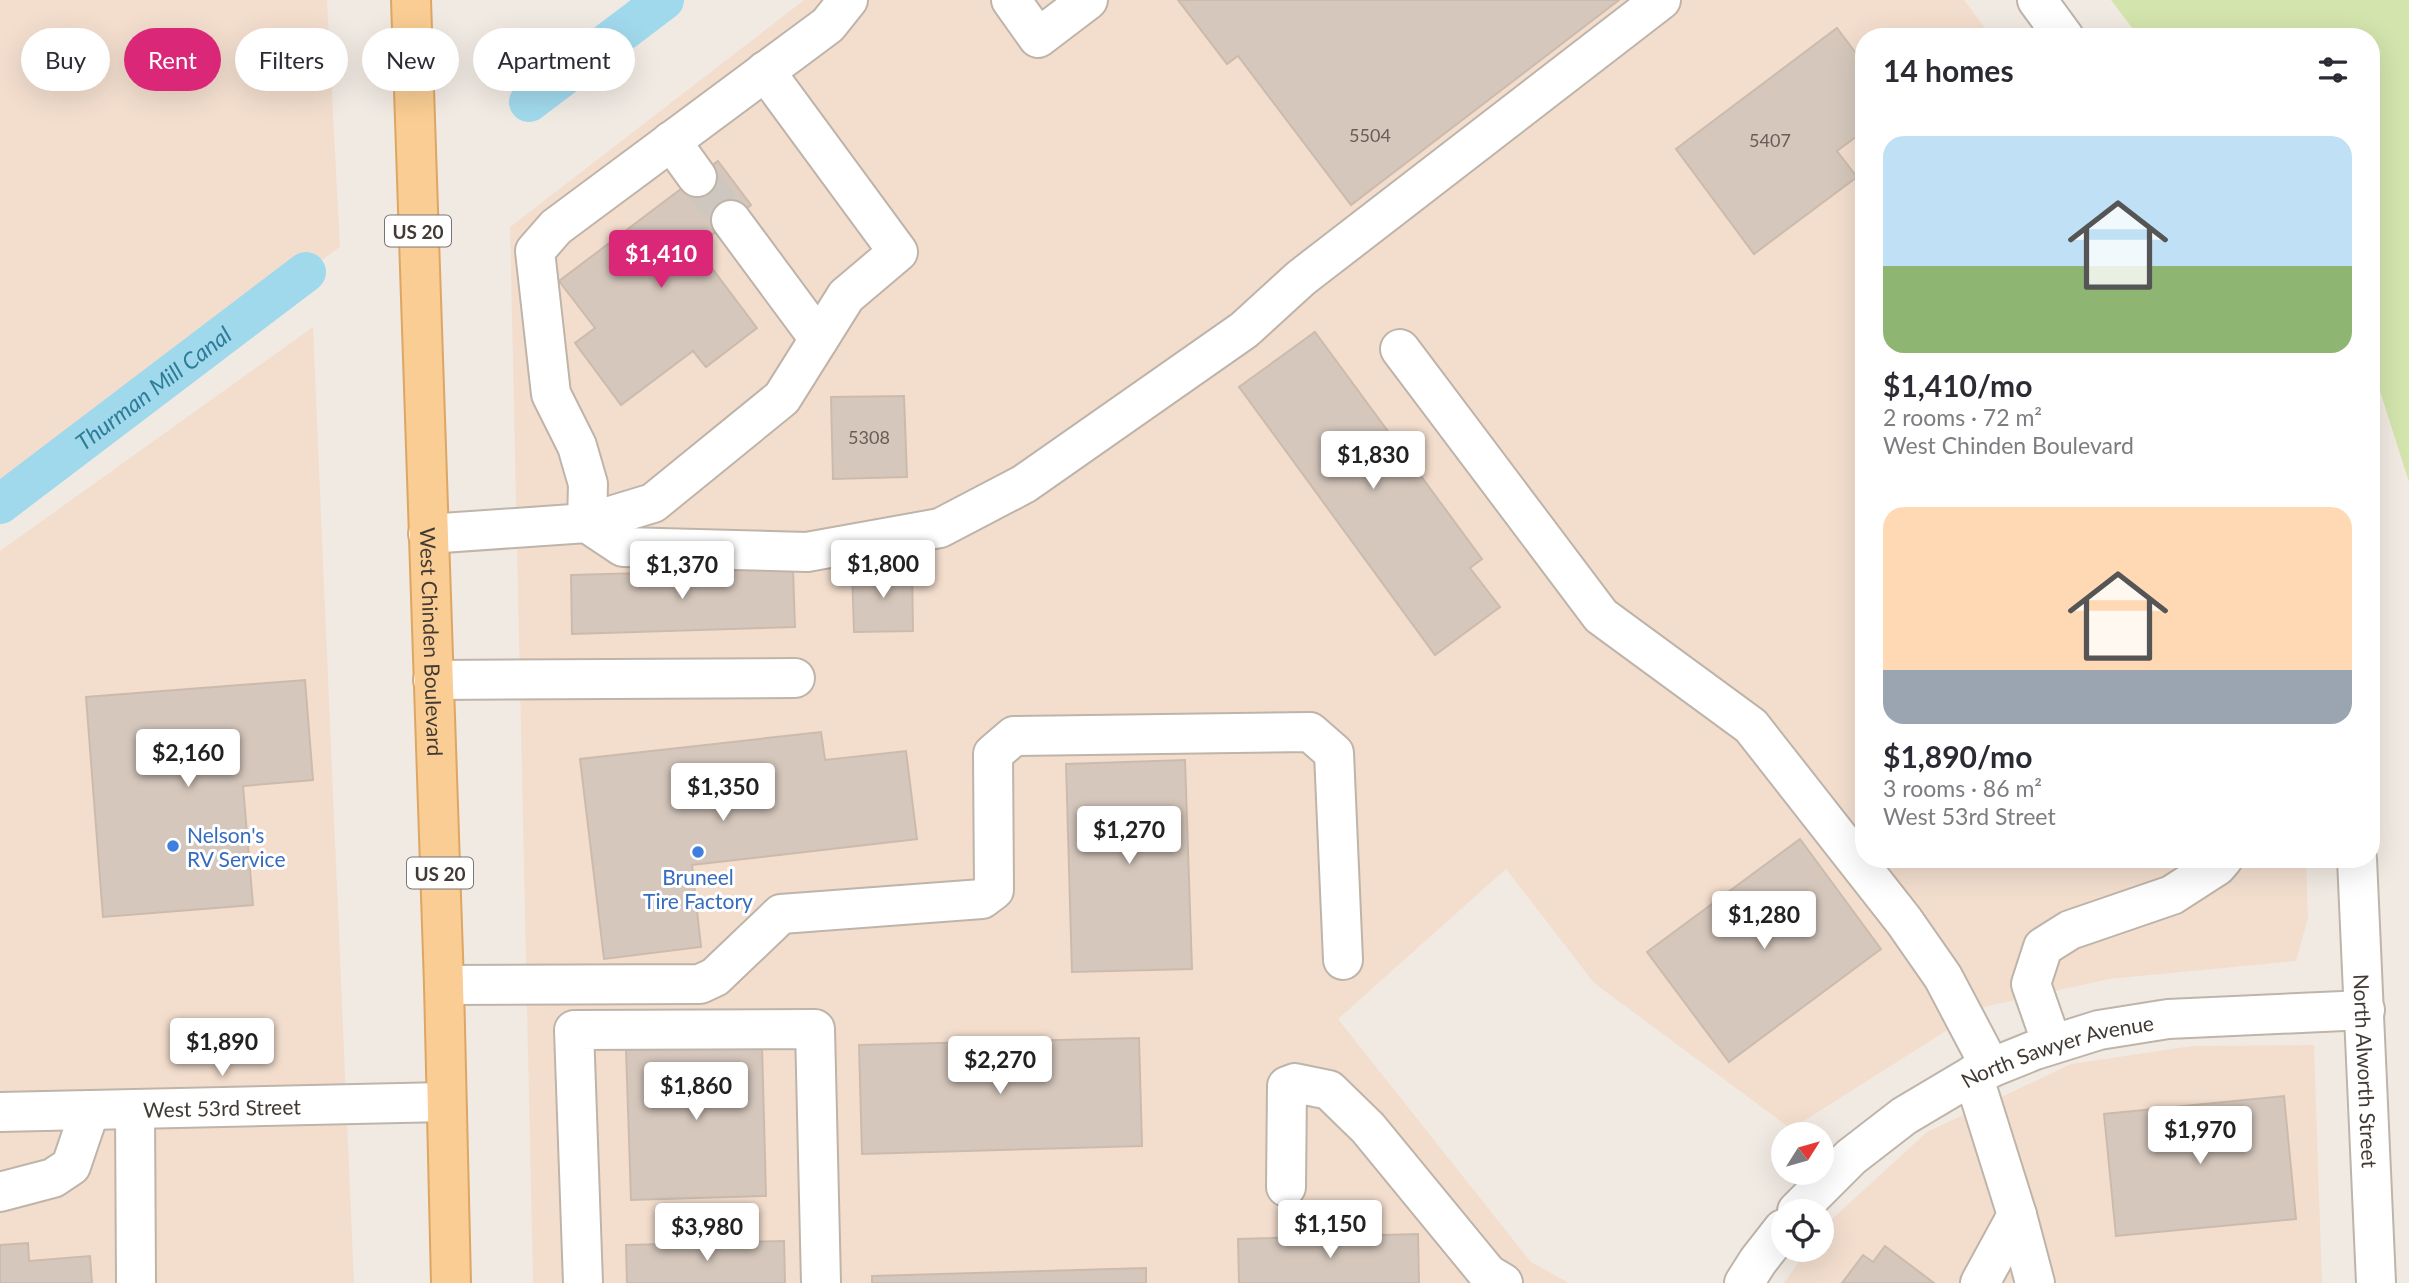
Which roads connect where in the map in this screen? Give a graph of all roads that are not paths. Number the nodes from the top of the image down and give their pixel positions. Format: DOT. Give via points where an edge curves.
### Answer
graph roads {
  1 [pos="411,0"];
  2 [pos="848,0"];
  3 [pos="1011,0"];
  4 [pos="1088,0"];
  5 [pos="1661,0"];
  6 [pos="2037,0"];
  7 [pos="2057,28"];
  8 [pos="765,71"];
  9 [pos="671,141"];
  10 [pos="697,177"];
  11 [pos="731,220"];
  12 [pos="819,339"];
  13 [pos="1400,349"];
  14 [pos="587,523"];
  15 [pos="428,534"];
  16 [pos="794,678"];
  17 [pos="433,680"];
  18 [pos="1855,859"];
  19 [pos="1862,868"];
  20 [pos="2214,868"];
  21 [pos="2357,868"];
  22 [pos="1343,960"];
  23 [pos="444,985"];
  24 [pos="2365,1010"];
  25 [pos="2052,1044"];
  26 [pos="1982,1071"];
  27 [pos="446,1102"];
  28 [pos="135,1109"];
  29 [pos="90,1110"];
  30 [pos="0,1112"];
  31 [pos="1286,1187"];
  32 [pos="0,1192"];
  33 [pos="1809,1199"];
  34 [pos="2017,1215"];
  35 [pos="1771,1244"];
  36 [pos="136,1283"];
  37 [pos="451,1283"];
  38 [pos="583,1283"];
  39 [pos="821,1283"];
  40 [pos="1503,1283"];
  41 [pos="1744,1283"];
  42 [pos="1980,1283"];
  43 [pos="2035,1283"];
  44 [pos="2376,1283"];
  1 -- 15 [label="main road, West Chinden Boulevard / US 20"];
  2 -- 8 [label="street" via="828,25"];
  3 -- 4 [label="street" via="1038,38"];
  5 -- 14 [label="street" via="1301,278 1244,330 1024,484 940,528 807,552 623,547"];
  6 -- 7 [label="street"];
  8 -- 9 [label="street"];
  8 -- 12 [label="street" via="898,252 846,296"];
  9 -- 10 [label="street"];
  9 -- 14 [label="street" via="556,227 535,251 551,394 578,446 588,484"];
  11 -- 12 [label="street"];
  12 -- 14 [label="street" via="782,398 653,503"];
  13 -- 18 [label="street" via="1601,617 1751,726"];
  14 -- 15 [label="street"];
  15 -- 17 [label="main road, West Chinden Boulevard / US 20"];
  16 -- 17 [label="street"];
  17 -- 23 [label="main road, West Chinden Boulevard / US 20"];
  19 -- 26 [label="street" via="1943,977"];
  20 -- 25 [label="street" via="2172,895 2070,930 2043,947 2031,984"];
  21 -- 24 [label="street, North Alworth Street"];
  22 -- 23 [label="street" via="1334,753 1310,732 1014,736 993,754 994,890 982,899 781,914 715,977 700,984"];
  23 -- 27 [label="main road, West Chinden Boulevard / US 20"];
  24 -- 25 [label="street, North Sawyer Avenue" via="2168,1018"];
  24 -- 44 [label="street, North Alworth Street"];
  25 -- 26 [label="street, North Sawyer Avenue"];
  26 -- 33 [label="street, North Sawyer Avenue" via="1904,1116 1851,1157"];
  26 -- 34 [label="street"];
  27 -- 28 [label="street, West 53rd Street"];
  27 -- 37 [label="main road, West Chinden Boulevard / US 20"];
  28 -- 29 [label="street, West 53rd Street"];
  28 -- 36 [label="street"];
  29 -- 30 [label="street, West 53rd Street"];
  29 -- 32 [label="street" via="71,1166 53,1178"];
  31 -- 40 [label="street" via="1287,1086 1295,1083 1329,1090 1368,1128 1488,1274"];
  34 -- 42 [label="street"];
  34 -- 43 [label="street"];
  35 -- 41 [label="street"];
  38 -- 39 [label="street" via="574,1030 815,1029"];
}
